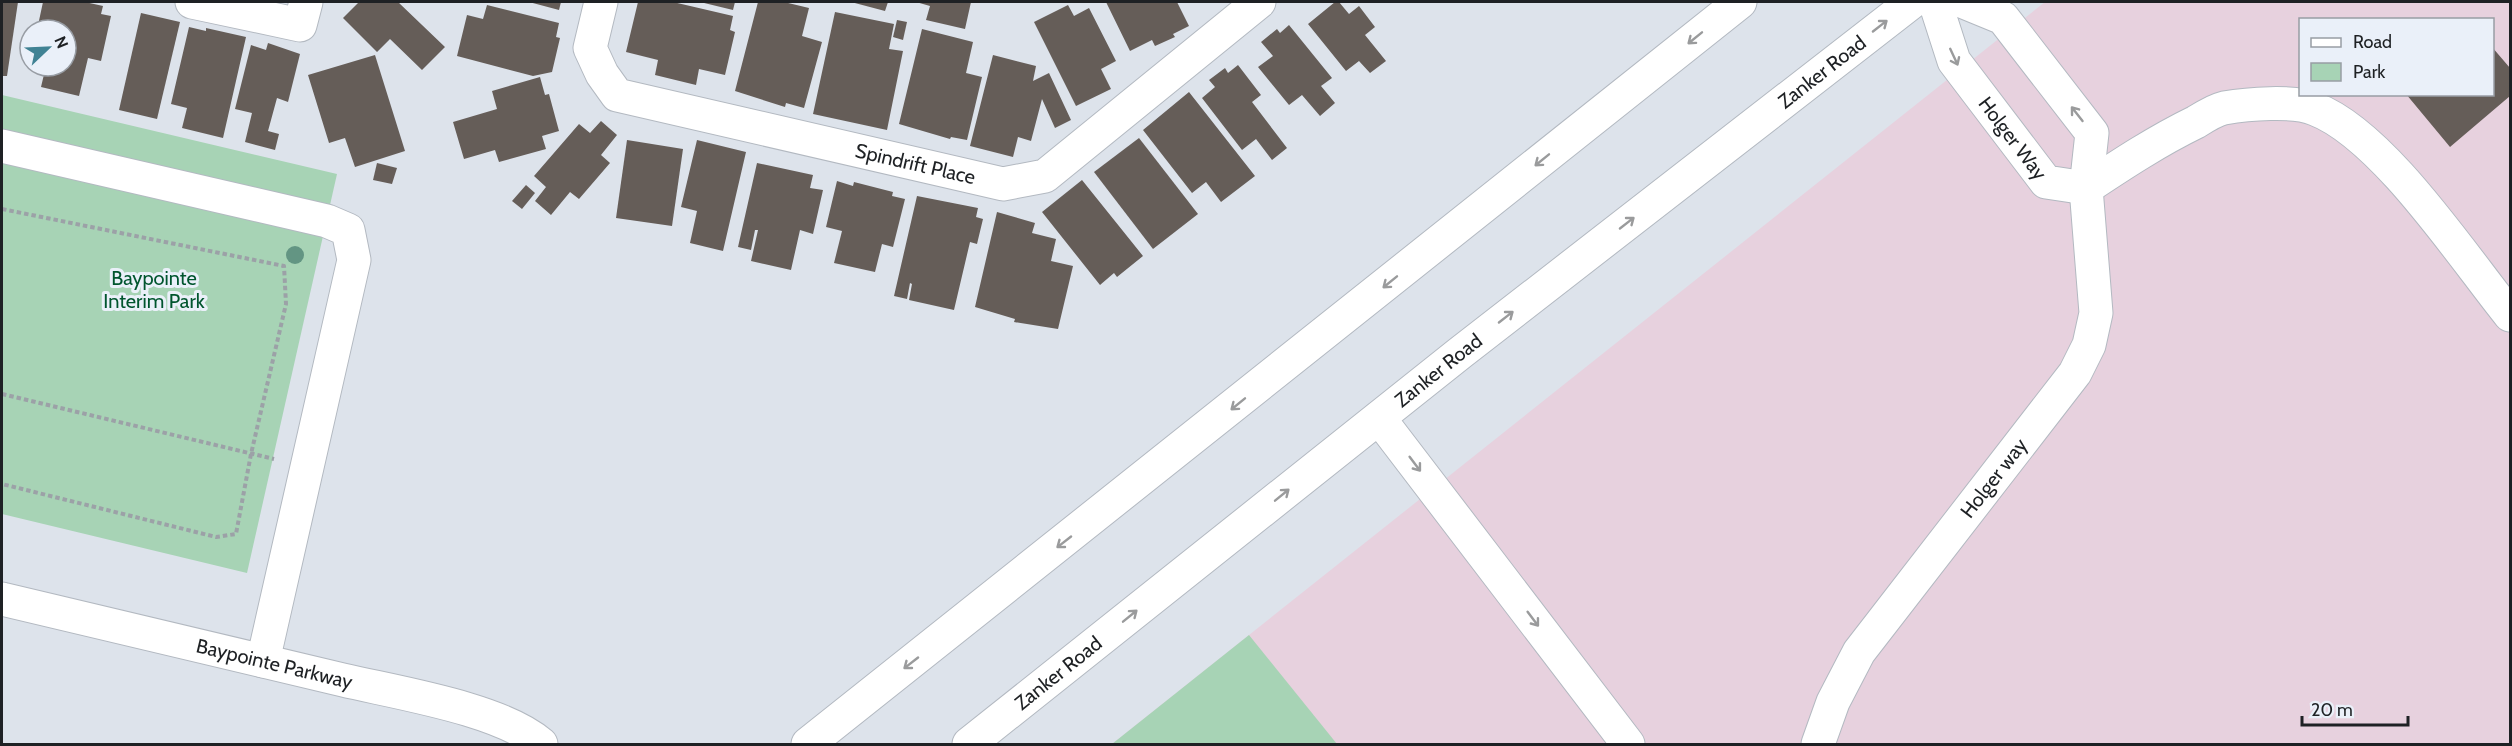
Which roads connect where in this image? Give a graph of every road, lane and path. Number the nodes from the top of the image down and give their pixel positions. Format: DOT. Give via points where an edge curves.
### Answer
graph roads {
  1 [pos="192,2"];
  2 [pos="306,2"];
  3 [pos="601,2"];
  4 [pos="1259,2"];
  5 [pos="1740,2"];
  6 [pos="1912,2"];
  7 [pos="1935,2"];
  8 [pos="1964,2"];
  9 [pos="2,146"];
  10 [pos="2086,188"];
  11 [pos="2,209"];
  12 [pos="2511,315"];
  13 [pos="2,394"];
  14 [pos="1379,418"];
  15 [pos="251,454"];
  16 [pos="308,465"];
  17 [pos="2,484"];
  18 [pos="2,598"];
  19 [pos="263,661"];
  20 [pos="542,744"];
  21 [pos="808,744"];
  22 [pos="969,744"];
  23 [pos="1629,744"];
  24 [pos="1818,744"];
  1 -- 2 [label="main road" via="300,25"];
  3 -- 4 [label="main road, Spindrift Place" via="590,48 602,75 617,95 1003,184 1045,177"];
  5 -- 21 [label="main road, one-way"];
  14 -- 6 [label="main road, Zanker Road, one-way"];
  7 -- 10 [label="main road, Holger Way, one-way" via="1954,61 2046,182"];
  10 -- 8 [label="main road, one-way" via="2092,134 2003,18"];
  9 -- 16 [label="main road" via="327,221 348,230 354,260"];
  10 -- 12 [label="main road" via="2159,140 2223,108 2282,102 2313,108 2360,135 2417,197"];
  10 -- 24 [label="main road, Holger way" via="2096,313 2089,345 2075,373 1859,652 1833,702"];
  11 -- 15 [label="path" via="284,266 286,304"];
  13 -- 15 [label="path"];
  22 -- 14 [label="main road, Zanker Road, one-way"];
  14 -- 23 [label="main road, one-way"];
  15 -- 16 [label="path"];
  15 -- 17 [label="path" via="236,534 216,537"];
  16 -- 19 [label="main road"];
  18 -- 19 [label="main road, Baypointe Parkway"];
  19 -- 20 [label="main road, Baypointe Parkway" via="498,719"];
}
